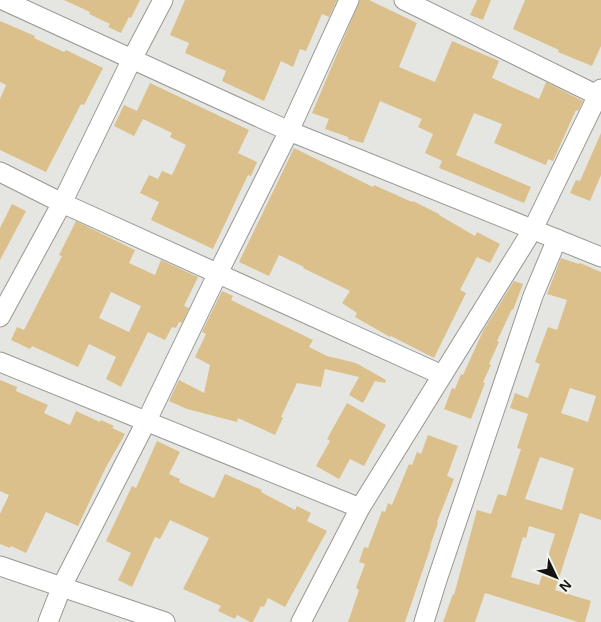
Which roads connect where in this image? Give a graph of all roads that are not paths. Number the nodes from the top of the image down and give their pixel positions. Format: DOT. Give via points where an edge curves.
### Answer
graph roads {
  1 [pos="3,0"];
  2 [pos="163,0"];
  3 [pos="349,0"];
  4 [pos="404,0"];
  5 [pos="132,60"];
  6 [pos="600,94"];
  7 [pos="289,132"];
  8 [pos="0,172"];
  9 [pos="62,203"];
  10 [pos="533,229"];
  11 [pos="557,239"];
  12 [pos="601,258"];
  13 [pos="218,273"];
  14 [pos="0,317"];
  15 [pos="0,362"];
  16 [pos="442,375"];
  17 [pos="147,420"];
  18 [pos="360,508"];
  19 [pos="0,566"];
  20 [pos="62,586"];
  21 [pos="48,622"];
  22 [pos="165,622"];
  23 [pos="301,622"];
  24 [pos="424,622"];
  1 -- 5 [label="street"];
  2 -- 5 [label="street"];
  3 -- 7 [label="street"];
  4 -- 6 [label="street"];
  5 -- 7 [label="street"];
  5 -- 9 [label="street"];
  6 -- 10 [label="street"];
  7 -- 10 [label="street"];
  7 -- 13 [label="street"];
  8 -- 9 [label="street"];
  9 -- 13 [label="street"];
  9 -- 14 [label="street"];
  10 -- 11 [label="street"];
  10 -- 16 [label="street"];
  11 -- 12 [label="street"];
  11 -- 24 [label="street" via="533,296"];
  13 -- 16 [label="street"];
  13 -- 17 [label="street"];
  15 -- 17 [label="street"];
  16 -- 18 [label="street"];
  17 -- 18 [label="street"];
  17 -- 20 [label="street"];
  18 -- 23 [label="street"];
  19 -- 20 [label="street"];
  20 -- 21 [label="street"];
  20 -- 22 [label="street"];
}
